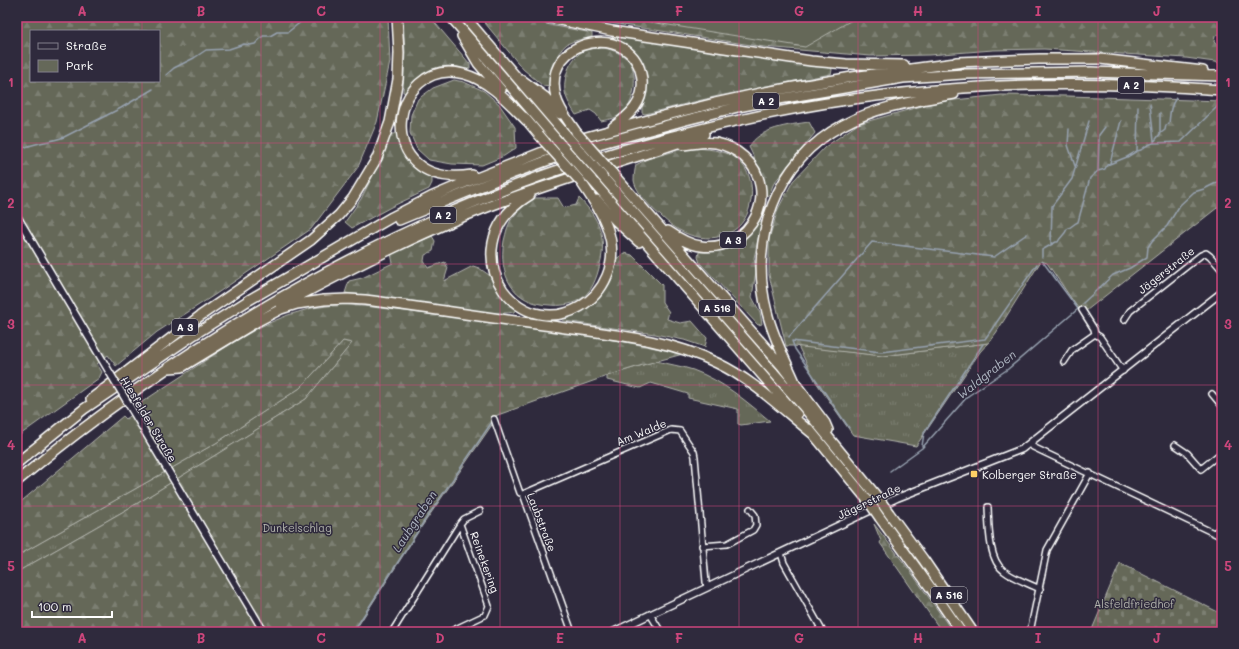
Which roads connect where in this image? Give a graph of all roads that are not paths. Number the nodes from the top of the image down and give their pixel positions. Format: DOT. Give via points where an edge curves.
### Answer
graph roads {
  1 [pos="397,17"];
  2 [pos="450,17"];
  3 [pos="465,17"];
  4 [pos="545,17"];
  5 [pos="963,62"];
  6 [pos="512,73"];
  7 [pos="1222,75"];
  8 [pos="996,86"];
  9 [pos="1222,90"];
  10 [pos="745,118"];
  11 [pos="527,121"];
  12 [pos="576,132"];
  13 [pos="605,132"];
  14 [pos="664,148"];
  15 [pos="488,173"];
  16 [pos="581,182"];
  17 [pos="551,184"];
  18 [pos="17,216"];
  19 [pos="653,219"];
  20 [pos="335,251"];
  21 [pos="662,260"];
  22 [pos="1222,270"];
  23 [pos="1222,292"];
  24 [pos="1082,310"];
  25 [pos="1124,320"];
  26 [pos="1095,334"];
  27 [pos="192,360"];
  28 [pos="1064,362"];
  29 [pos="165,369"];
  30 [pos="1122,371"];
  31 [pos="796,382"];
  32 [pos="1212,394"];
  33 [pos="1222,406"];
  34 [pos="84,409"];
  35 [pos="494,419"];
  36 [pos="812,433"];
  37 [pos="832,440"];
  38 [pos="1030,444"];
  39 [pos="1175,445"];
  40 [pos="1222,452"];
  41 [pos="17,463"];
  42 [pos="1090,473"];
  43 [pos="17,481"];
  44 [pos="523,494"];
  45 [pos="988,507"];
  46 [pos="750,509"];
  47 [pos="480,511"];
  48 [pos="460,524"];
  49 [pos="1222,527"];
  50 [pos="1214,533"];
  51 [pos="1222,537"];
  52 [pos="702,546"];
  53 [pos="781,553"];
  54 [pos="708,587"];
  55 [pos="1040,589"];
  56 [pos="650,614"];
  57 [pos="822,630"];
  58 [pos="394,631"];
  59 [pos="264,632"];
  60 [pos="449,632"];
  61 [pos="572,632"];
  62 [pos="613,632"];
  63 [pos="661,632"];
  64 [pos="816,632"];
  65 [pos="961,632"];
  66 [pos="973,632"];
  67 [pos="1030,632"];
  1 -- 34 [label="highway, A 3" via="398,79 390,122 377,158 352,198 334,220 311,240 200,316 92,397"];
  2 -- 11 [label="highway" via="478,63"];
  2 -- 21 [label="highway, A 516, bridge"];
  3 -- 6 [label="highway"];
  4 -- 5 [label="highway" via="612,31 811,61 866,65"];
  5 -- 7 [label="highway" via="1100,59 1191,68"];
  5 -- 13 [label="highway" via="765,92"];
  6 -- 12 [label="highway" via="545,97"];
  6 -- 37 [label="highway, A 516, bridge"];
  7 -- 20 [label="highway, A 2" via="1006,72 903,78 738,107 574,151 431,206"];
  8 -- 9 [label="highway, A 2" via="1066,84"];
  8 -- 10 [label="highway, A 2" via="850,100"];
  8 -- 31 [label="highway" via="887,107 866,115 824,136 792,169 777,194 767,219 761,269 763,296 769,320"];
  10 -- 14 [label="highway"];
  10 -- 29 [label="highway, A 2" via="575,164 472,203 378,245 328,271 237,323"];
  11 -- 15 [label="highway" via="496,91 464,74 454,72 436,75 420,84 411,94 404,105 401,126 406,147 418,163 430,172 449,177"];
  11 -- 16 [label="highway, bridge"];
  12 -- 13 [label="highway" via="558,101 555,85 557,72 562,60 572,50 584,44 599,42 612,44 629,54 637,66 642,83 640,98 634,110"];
  12 -- 19 [label="highway, A 3, bridge"];
  13 -- 15 [label="highway" via="568,142"];
  14 -- 17 [label="highway"];
  14 -- 19 [label="highway, A 3" via="710,143 735,150 750,164 756,175 760,203 748,229 734,240 716,246 701,246 687,242"];
  15 -- 20 [label="highway" via="431,197"];
  16 -- 17 [label="highway" via="606,224 611,246 610,267 604,284 591,300 574,310 542,314 529,310 511,299 498,281 492,253 498,229 508,213 522,200"];
  16 -- 21 [label="highway" via="616,221"];
  17 -- 27 [label="highway" via="475,212 348,270 240,328"];
  18 -- 59 [label="street, Hiesfelder Straße, bridge"];
  19 -- 31 [label="highway"];
  20 -- 34 [label="highway, A 2" via="249,300"];
  21 -- 36 [label="highway, A 516"];
  22 -- 25 [label="street, Jägerstraße" via="1204,253 1130,311"];
  23 -- 30 [label="street, Jägerstraße"];
  24 -- 26 [label="street"];
  26 -- 28 [label="street" via="1072,350"];
  26 -- 30 [label="street" via="1100,337"];
  27 -- 29 [label="highway" via="182,367"];
  27 -- 36 [label="highway" via="258,321 288,307 324,300 365,300 603,333 675,347 737,373"];
  29 -- 43 [label="highway" via="70,438"];
  30 -- 38 [label="street, Jägerstraße"];
  31 -- 37 [label="highway" via="825,423"];
  32 -- 33 [label="street"];
  34 -- 41 [label="highway, A 3"];
  35 -- 44 [label="street, Laubstraße" via="520,493"];
  36 -- 65 [label="highway, A 516, bridge" via="880,518"];
  37 -- 66 [label="highway, A 516, bridge" via="890,513"];
  38 -- 42 [label="street"];
  38 -- 53 [label="street, Jägerstraße" via="1022,450 897,498"];
  39 -- 40 [label="street" via="1201,469"];
  42 -- 50 [label="street"];
  42 -- 55 [label="street" via="1050,545"];
  44 -- 52 [label="street, Am Walde" via="676,430 682,433 694,454"];
  44 -- 61 [label="street, Laubstraße"];
  45 -- 55 [label="street" via="994,560 1004,571"];
  46 -- 52 [label="street" via="755,515 756,525 753,530 726,544"];
  47 -- 48 [label="street, Reinekering" via="464,519"];
  48 -- 58 [label="street, Reinekering"];
  48 -- 60 [label="street, Reinekering" via="489,606 485,615"];
  49 -- 50 [label="street"];
  50 -- 51 [label="street"];
  52 -- 54 [label="street, Am Walde"];
  53 -- 54 [label="street, Jägerstraße"];
  53 -- 57 [label="street" via="784,564"];
  54 -- 56 [label="street, Jägerstraße"];
  55 -- 67 [label="street"];
  56 -- 62 [label="street, Jägerstraße"];
  56 -- 63 [label="street"];
  57 -- 64 [label="street"];
}
